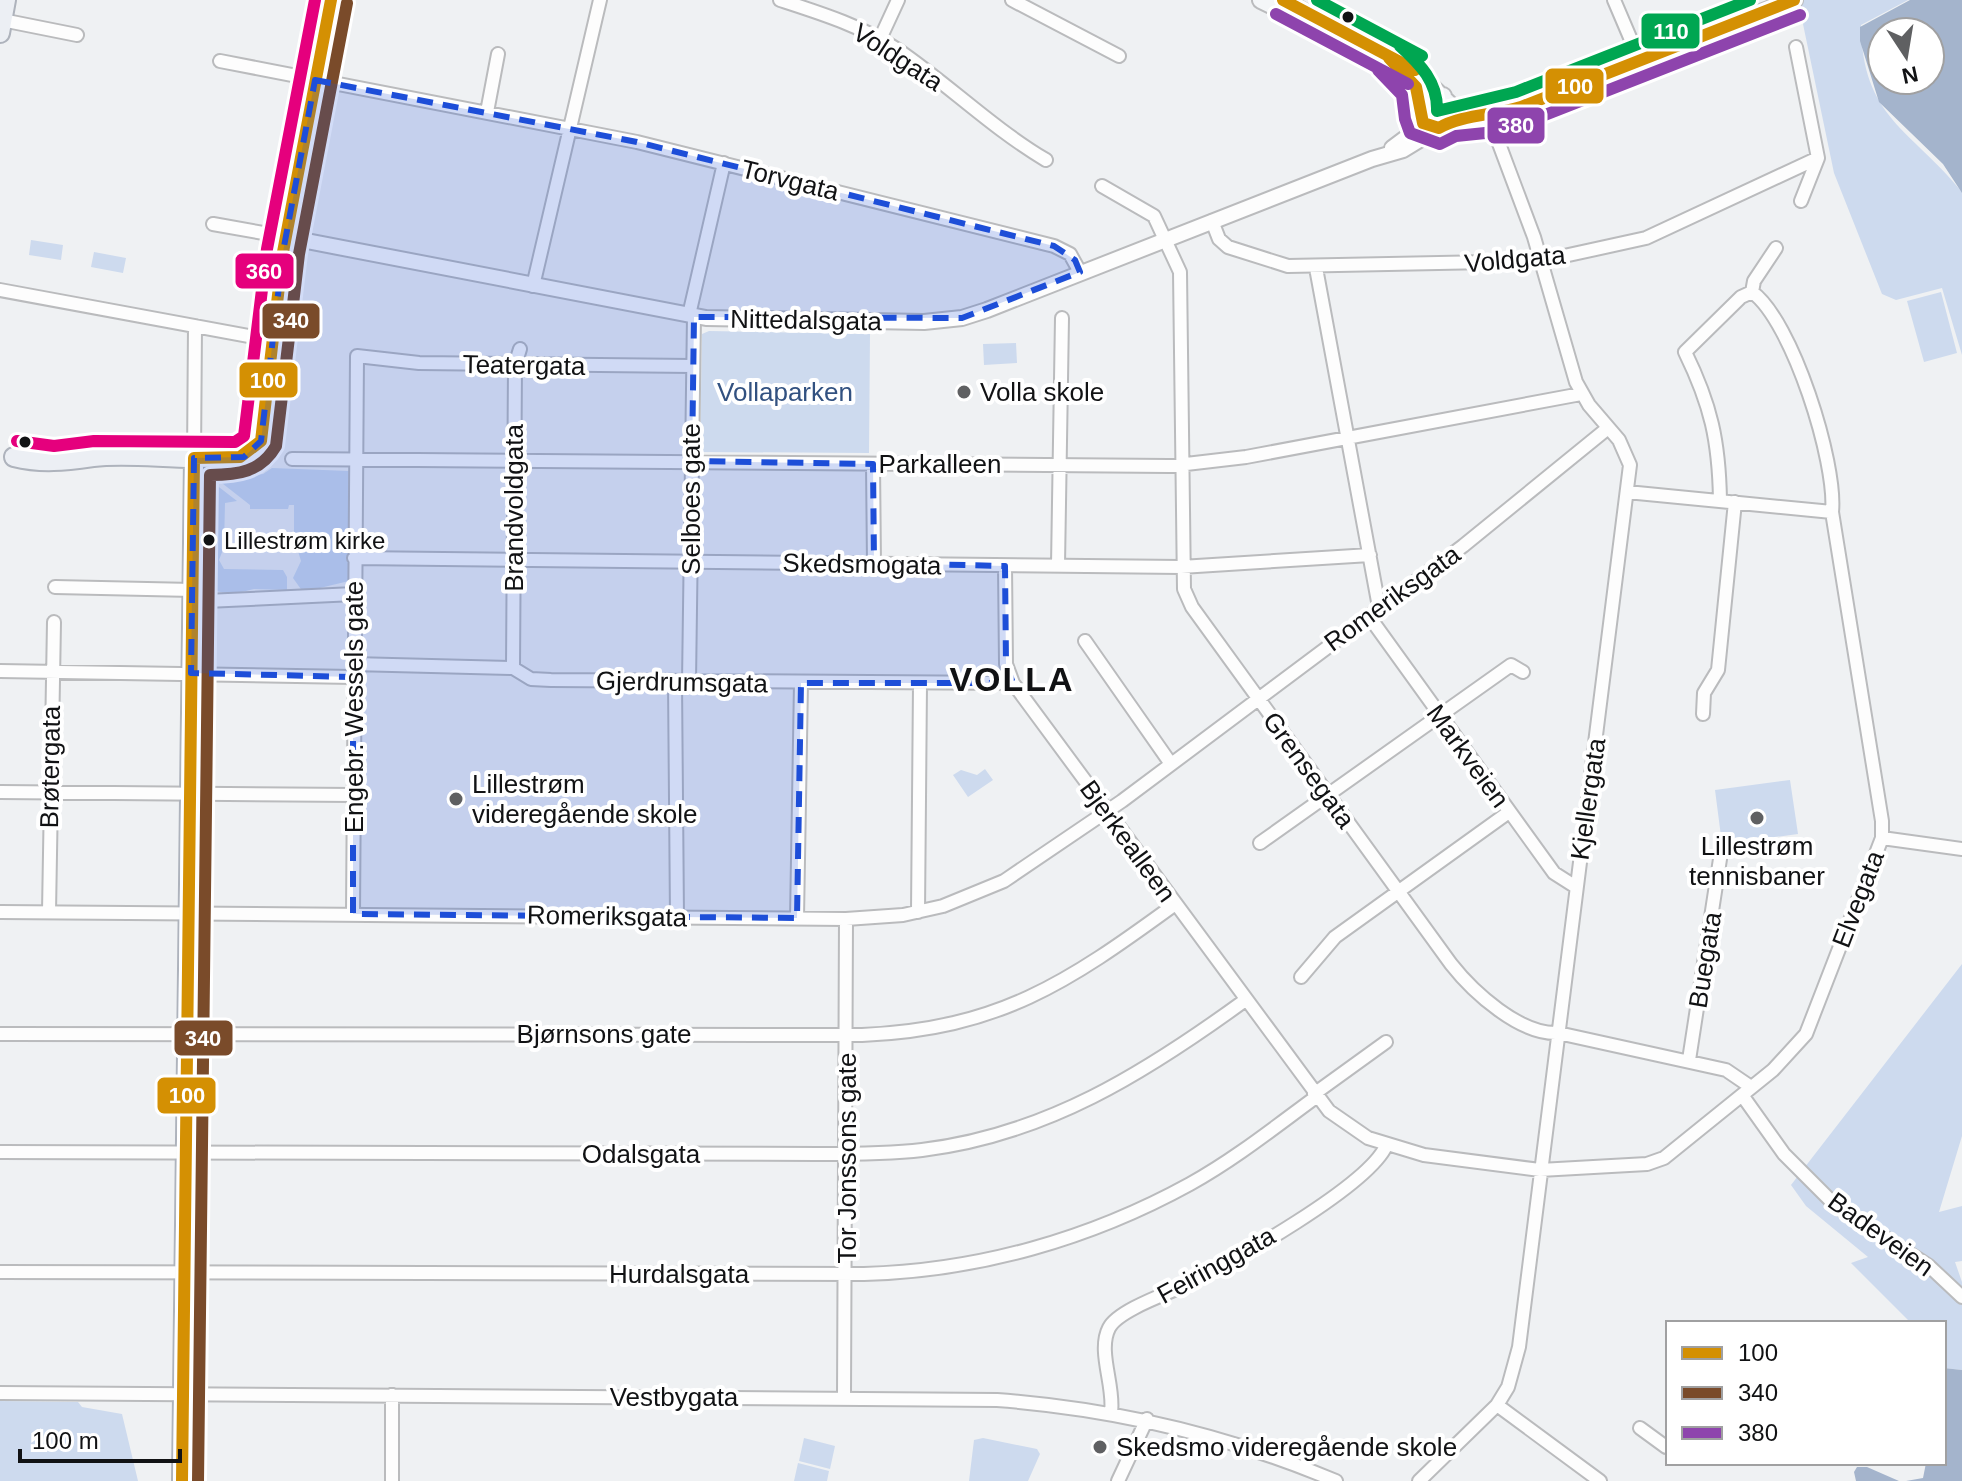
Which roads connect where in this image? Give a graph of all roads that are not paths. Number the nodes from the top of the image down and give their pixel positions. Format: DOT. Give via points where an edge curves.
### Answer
graph roads {
  1 [pos="6,0"];
  2 [pos="331,0"];
  3 [pos="600,0"];
  4 [pos="780,0"];
  5 [pos="898,0"];
  6 [pos="1012,0"];
  7 [pos="1261,0"];
  8 [pos="1283,0"];
  9 [pos="1614,0"];
  10 [pos="1794,0"];
  11 [pos="1,26"];
  12 [pos="1340,33"];
  13 [pos="77,35"];
  14 [pos="880,39"];
  15 [pos="1796,47"];
  16 [pos="498,54"];
  17 [pos="1119,56"];
  18 [pos="1389,58"];
  19 [pos="220,61"];
  20 [pos="1640,61"];
  21 [pos="315,80"];
  22 [pos="1446,99"];
  23 [pos="1421,110"];
  24 [pos="487,112"];
  25 [pos="1492,112"];
  26 [pos="1444,124"];
  27 [pos="566,128"];
  28 [pos="1378,156"];
  29 [pos="1818,158"];
  30 [pos="1046,160"];
  31 [pos="724,163"];
  32 [pos="1102,186"];
  33 [pos="1801,201"];
  34 [pos="1212,221"];
  35 [pos="213,224"];
  36 [pos="286,237"];
  37 [pos="1169,244"];
  38 [pos="1776,248"];
  39 [pos="1541,261"];
  40 [pos="1316,268"];
  41 [pos="1080,272"];
  42 [pos="533,286"];
  43 [pos="0,290"];
  44 [pos="1752,292"];
  45 [pos="691,316"];
  46 [pos="1062,318"];
  47 [pos="195,326"];
  48 [pos="280,342"];
  49 [pos="520,349"];
  50 [pos="357,356"];
  51 [pos="515,365"];
  52 [pos="692,366"];
  53 [pos="1581,394"];
  54 [pos="1608,428"];
  55 [pos="1349,436"];
  56 [pos="7,457"];
  57 [pos="194,458"];
  58 [pos="292,459"];
  59 [pos="514,459"];
  60 [pos="355,460"];
  61 [pos="692,461"];
  62 [pos="873,464"];
  63 [pos="1059,464"];
  64 [pos="1182,466"];
  65 [pos="1627,492"];
  66 [pos="1720,500"];
  67 [pos="1735,502"];
  68 [pos="1849,505"];
  69 [pos="1833,507"];
  70 [pos="1370,555"];
  71 [pos="354,558"];
  72 [pos="514,560"];
  73 [pos="691,562"];
  74 [pos="874,563"];
  75 [pos="1058,565"];
  76 [pos="1005,566"];
  77 [pos="1181,567"];
  78 [pos="55,587"];
  79 [pos="354,594"];
  80 [pos="200,595"];
  81 [pos="1374,611"];
  82 [pos="54,622"];
  83 [pos="1085,641"];
  84 [pos="513,668"];
  85 [pos="0,671"];
  86 [pos="53,671"];
  87 [pos="353,671"];
  88 [pos="1523,672"];
  89 [pos="191,673"];
  90 [pos="682,682"];
  91 [pos="801,683"];
  92 [pos="1013,683"];
  93 [pos="920,685"];
  94 [pos="1256,698"];
  95 [pos="1703,714"];
  96 [pos="1439,715"];
  97 [pos="1171,764"];
  98 [pos="49,791"];
  99 [pos="0,792"];
  100 [pos="190,793"];
  101 [pos="1327,794"];
  102 [pos="354,795"];
  103 [pos="1107,812"];
  104 [pos="1509,812"];
  105 [pos="1882,838"];
  106 [pos="1260,843"];
  107 [pos="1962,849"];
  108 [pos="1720,859"];
  109 [pos="1576,887"];
  110 [pos="1397,891"];
  111 [pos="1174,905"];
  112 [pos="0,912"];
  113 [pos="49,912"];
  114 [pos="918,912"];
  115 [pos="189,913"];
  116 [pos="353,914"];
  117 [pos="677,917"];
  118 [pos="797,918"];
  119 [pos="846,919"];
  120 [pos="1301,977"];
  121 [pos="1244,1001"];
  122 [pos="187,1033"];
  123 [pos="1558,1033"];
  124 [pos="0,1034"];
  125 [pos="848,1035"];
  126 [pos="1386,1042"];
  127 [pos="1689,1060"];
  128 [pos="1746,1091"];
  129 [pos="1315,1096"];
  130 [pos="1386,1146"];
  131 [pos="0,1152"];
  132 [pos="186,1153"];
  133 [pos="847,1154"];
  134 [pos="1540,1170"];
  135 [pos="0,1272"];
  136 [pos="184,1272"];
  137 [pos="846,1274"];
  138 [pos="1962,1297"];
  139 [pos="0,1393"];
  140 [pos="183,1394"];
  141 [pos="392,1395"];
  142 [pos="844,1397"];
  143 [pos="1497,1405"];
  144 [pos="1111,1412"];
  145 [pos="1147,1419"];
  146 [pos="1640,1428"];
  147 [pos="1666,1447"];
  148 [pos="182,1481"];
  149 [pos="392,1481"];
  150 [pos="1118,1481"];
  151 [pos="1336,1481"];
  152 [pos="1419,1481"];
  153 [pos="1600,1481"];
  1 -- 11 [label="main road"];
  2 -- 21 [label="main road"];
  3 -- 27 [label="street"];
  4 -- 14 [label="street, Voldgata"];
  5 -- 14 [label="street"];
  6 -- 17 [label="street"];
  7 -- 12 [label="main road"];
  8 -- 12 [label="main road"];
  9 -- 20 [label="street"];
  10 -- 20 [label="main road, Nittedalsgata"];
  11 -- 13 [label="street"];
  12 -- 18 [label="main road"];
  14 -- 30 [label="street, Voldgata" via="992,126"];
  15 -- 29 [label="street"];
  16 -- 24 [label="street"];
  18 -- 22 [label="main road" via="1411,67"];
  18 -- 23 [label="main road" via="1406,73"];
  19 -- 21 [label="street, Torvgata"];
  20 -- 25 [label="main road, Nittedalsgata" via="1514,109"];
  21 -- 24 [label="street, Torvgata"];
  21 -- 36 [label="main road"];
  22 -- 23 [label="main road" via="1433,94"];
  22 -- 25 [label="main road, Nittedalsgata"];
  22 -- 26 [label="main road"];
  23 -- 26 [label="main road" via="1427,127"];
  23 -- 28 [label="street, Nittedalsgata" via="1408,136"];
  24 -- 27 [label="street, Torvgata"];
  25 -- 26 [label="main road, Nittedalsgata"];
  25 -- 39 [label="street, Kjellergata"];
  26 -- 28 [label="street, Nittedalsgata" via="1403,150"];
  27 -- 31 [label="street, Torvgata"];
  27 -- 42 [label="street"];
  28 -- 34 [label="street, Nittedalsgata"];
  29 -- 33 [label="street"];
  29 -- 39 [label="street, Voldgata" via="1646,238"];
  31 -- 41 [label="street, Torvgata" via="1054,246 1070,254"];
  31 -- 45 [label="street, Selboes gate"];
  32 -- 37 [label="street" via="1154,216"];
  34 -- 37 [label="street, Nittedalsgata"];
  34 -- 40 [label="street, Voldgata" via="1219,239 1236,251"];
  35 -- 36 [label="street, Nittedalsgata"];
  36 -- 42 [label="street, Nittedalsgata"];
  36 -- 48 [label="main road"];
  37 -- 41 [label="street, Nittedalsgata"];
  37 -- 64 [label="street, Grensegata" via="1183,288"];
  38 -- 44 [label="street"];
  39 -- 40 [label="street, Voldgata"];
  39 -- 53 [label="street, Kjellergata"];
  40 -- 55 [label="street, Markveien"];
  41 -- 45 [label="street, Nittedalsgata" via="949,320"];
  42 -- 45 [label="street, Nittedalsgata"];
  43 -- 47 [label="street"];
  44 -- 66 [label="street" via="1685,352 1714,421"];
  44 -- 69 [label="street, Elvegata" via="1763,299 1799,369 1817,420"];
  45 -- 52 [label="street, Selboes gate"];
  46 -- 63 [label="street"];
  47 -- 48 [label="street"];
  47 -- 57 [label="street"];
  48 -- 57 [label="main road" via="259,446 244,457"];
  49 -- 51 [label="street, Brandvoldgata"];
  50 -- 51 [label="street, Teatergata" via="405,363"];
  50 -- 60 [label="street, Engebr. Wessels gate"];
  51 -- 52 [label="street, Teatergata"];
  51 -- 59 [label="street, Brandvoldgata"];
  52 -- 61 [label="street, Selboes gate"];
  53 -- 54 [label="street, Kjellergata"];
  53 -- 55 [label="street, Parkalleen"];
  54 -- 65 [label="street, Kjellergata" via="1630,465"];
  54 -- 81 [label="street, Romeriksgata"];
  55 -- 64 [label="street, Parkalleen"];
  55 -- 70 [label="street, Markveien"];
  56 -- 57 [label="main road" via="37,463 94,457"];
  57 -- 80 [label="main road"];
  58 -- 60 [label="street, Parkalleen"];
  59 -- 60 [label="street, Parkalleen"];
  59 -- 61 [label="street, Parkalleen"];
  59 -- 72 [label="street, Brandvoldgata"];
  60 -- 71 [label="street, Engebr. Wessels gate"];
  61 -- 62 [label="street, Parkalleen"];
  61 -- 73 [label="street, Selboes gate"];
  62 -- 63 [label="street, Parkalleen"];
  62 -- 74 [label="street"];
  63 -- 64 [label="street, Parkalleen"];
  63 -- 75 [label="street"];
  64 -- 77 [label="street, Grensegata"];
  65 -- 66 [label="street"];
  65 -- 109 [label="street, Kjellergata"];
  66 -- 67 [label="street"];
  67 -- 69 [label="street"];
  67 -- 95 [label="street" via="1718,670 1704,693"];
  68 -- 69 [label="street"];
  69 -- 105 [label="street, Elvegata"];
  70 -- 77 [label="street, Skedsmogata"];
  70 -- 81 [label="street, Markveien"];
  71 -- 72 [label="street, Skedsmogata"];
  71 -- 79 [label="street, Engebr. Wessels gate"];
  72 -- 73 [label="street, Skedsmogata"];
  72 -- 84 [label="street, Brandvoldgata"];
  73 -- 74 [label="street, Skedsmogata"];
  73 -- 90 [label="street, Selboes gate"];
  74 -- 76 [label="street, Skedsmogata"];
  75 -- 76 [label="street, Skedsmogata"];
  75 -- 77 [label="street, Skedsmogata"];
  76 -- 92 [label="street, Bjerkealleen" via="1006,664"];
  77 -- 94 [label="street, Grensegata" via="1192,607"];
  78 -- 80 [label="street"];
  79 -- 80 [label="street" via="300,599"];
  79 -- 87 [label="street, Engebr. Wessels gate"];
  80 -- 89 [label="main road"];
  81 -- 94 [label="street, Romeriksgata"];
  81 -- 96 [label="street, Markveien"];
  82 -- 86 [label="street, Brøtergata"];
  83 -- 97 [label="street"];
  84 -- 87 [label="street, Gjerdrumsgata"];
  84 -- 90 [label="street, Gjerdrumsgata" via="531,679"];
  85 -- 86 [label="street, Gjerdrumsgata"];
  86 -- 89 [label="street, Gjerdrumsgata"];
  86 -- 98 [label="street, Brøtergata"];
  87 -- 89 [label="street, Gjerdrumsgata"];
  87 -- 102 [label="street, Engebr. Wessels gate"];
  88 -- 96 [label="street" via="1511,665"];
  89 -- 100 [label="main road"];
  90 -- 91 [label="street, Gjerdrumsgata"];
  90 -- 117 [label="street, Selboes gate"];
  91 -- 93 [label="street, Gjerdrumsgata"];
  91 -- 118 [label="street"];
  92 -- 93 [label="street, Gjerdrumsgata"];
  92 -- 103 [label="street, Bjerkealleen"];
  93 -- 114 [label="street"];
  94 -- 97 [label="street, Romeriksgata"];
  94 -- 101 [label="street, Grensegata"];
  96 -- 101 [label="street"];
  96 -- 104 [label="street, Markveien"];
  97 -- 103 [label="street, Romeriksgata"];
  98 -- 99 [label="street"];
  98 -- 100 [label="street"];
  98 -- 113 [label="street, Brøtergata"];
  100 -- 102 [label="street"];
  100 -- 115 [label="main road"];
  101 -- 106 [label="street"];
  101 -- 110 [label="street, Grensegata"];
  102 -- 116 [label="street, Engebr. Wessels gate"];
  103 -- 111 [label="street, Bjerkealleen"];
  103 -- 114 [label="street, Romeriksgata" via="984,891"];
  104 -- 109 [label="street, Markveien" via="1554,873"];
  104 -- 110 [label="street"];
  105 -- 107 [label="street"];
  105 -- 128 [label="street, Elvegata" via="1806,1034"];
  108 -- 127 [label="street, Buegata"];
  109 -- 123 [label="street, Kjellergata"];
  110 -- 120 [label="street" via="1335,937"];
  110 -- 123 [label="street, Grensegata" via="1480,997 1543,1034"];
  111 -- 121 [label="street, Bjerkealleen"];
  111 -- 125 [label="street, Bjørnsons gate" via="1066,981 1008,1009 920,1031"];
  112 -- 113 [label="street, Romeriksgata"];
  113 -- 115 [label="street, Romeriksgata"];
  114 -- 119 [label="street, Romeriksgata"];
  115 -- 116 [label="street, Romeriksgata"];
  115 -- 122 [label="main road"];
  116 -- 117 [label="street, Romeriksgata"];
  117 -- 118 [label="street, Romeriksgata"];
  118 -- 119 [label="street, Romeriksgata"];
  119 -- 125 [label="street, Tor Jonssons gate"];
  121 -- 129 [label="street, Bjerkealleen"];
  121 -- 133 [label="street, Odalsgata" via="1143,1072 1049,1118 942,1147"];
  122 -- 124 [label="street, Bjørnsons gate"];
  122 -- 125 [label="street, Bjørnsons gate"];
  122 -- 132 [label="main road"];
  123 -- 127 [label="street, Grensegata"];
  123 -- 134 [label="street, Kjellergata"];
  125 -- 133 [label="street, Tor Jonssons gate"];
  126 -- 129 [label="street"];
  127 -- 128 [label="street, Grensegata" via="1726,1070"];
  128 -- 134 [label="street, Elvegata" via="1664,1158 1647,1164"];
  128 -- 138 [label="street, Badeveien" via="1784,1154 1823,1194 1929,1266"];
  129 -- 130 [label="street, Bjerkealleen" via="1349,1127"];
  129 -- 137 [label="street, Hurdalsgata" via="1192,1183 1089,1231 964,1264"];
  130 -- 134 [label="street, Bjerkealleen"];
  130 -- 144 [label="street, Feiringgata" via="1368,1171 1304,1215 1113,1322 1106,1338"];
  131 -- 132 [label="street, Odalsgata"];
  132 -- 133 [label="street, Odalsgata"];
  132 -- 136 [label="main road"];
  133 -- 137 [label="street, Tor Jonssons gate"];
  134 -- 143 [label="street, Kjellergata" via="1519,1347"];
  135 -- 136 [label="street, Hurdalsgata"];
  136 -- 137 [label="street, Hurdalsgata"];
  136 -- 140 [label="main road"];
  137 -- 142 [label="street, Tor Jonssons gate"];
  139 -- 140 [label="street, Vestbygata"];
  140 -- 141 [label="street, Vestbygata"];
  140 -- 148 [label="main road"];
  141 -- 142 [label="street, Vestbygata"];
  141 -- 149 [label="street"];
  142 -- 144 [label="street, Vestbygata" via="997,1400"];
  143 -- 152 [label="street, Kjellergata"];
  143 -- 153 [label="street"];
  144 -- 145 [label="street, Vestbygata"];
  145 -- 150 [label="street"];
  145 -- 151 [label="street, Vestbygata" via="1247,1447"];
  146 -- 147 [label="street"];
}
